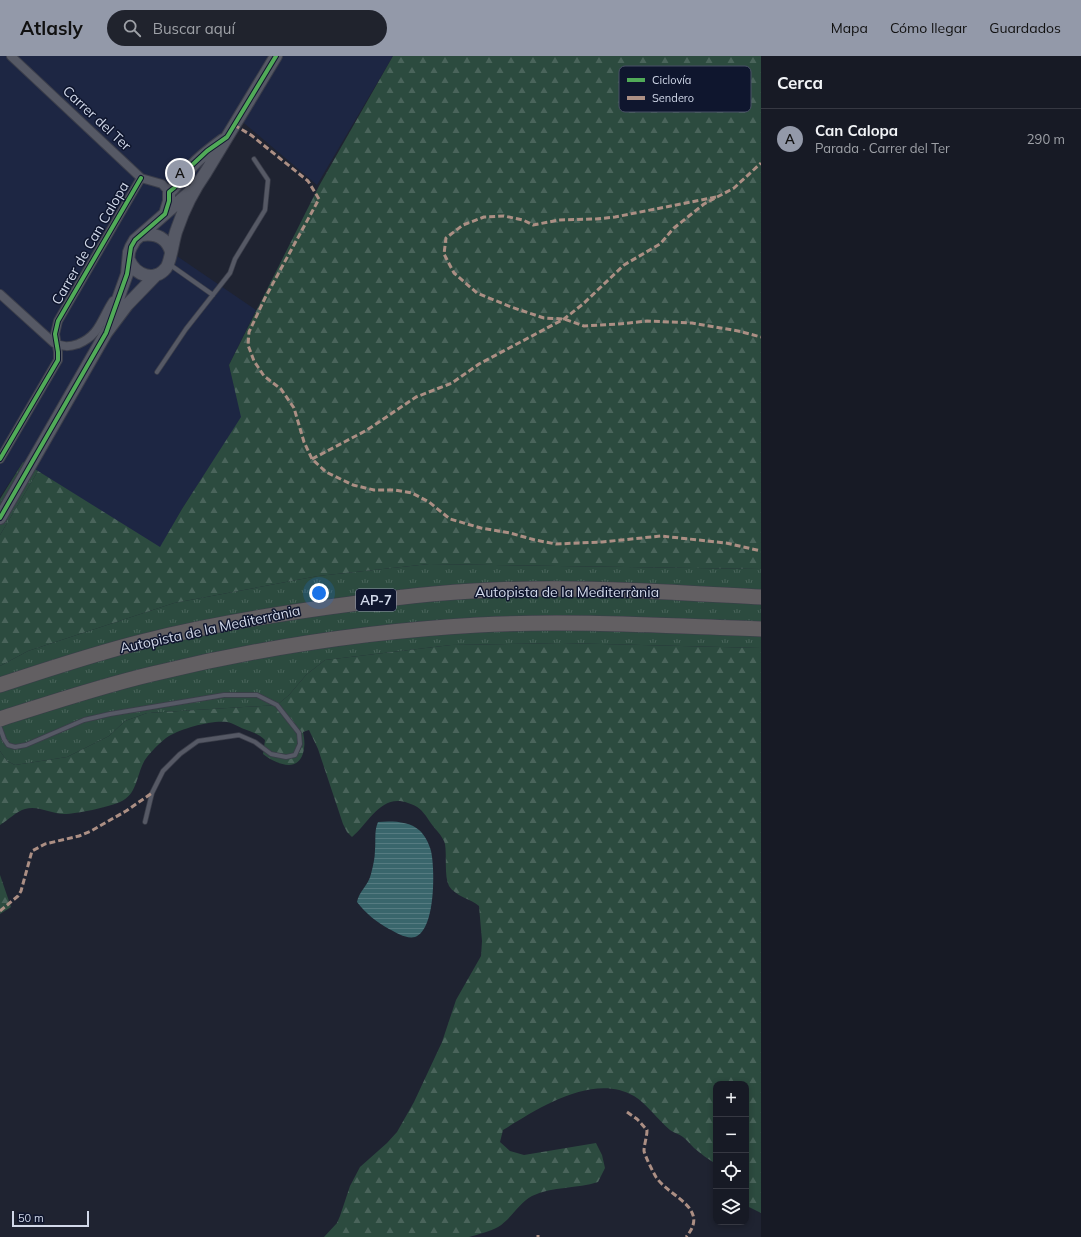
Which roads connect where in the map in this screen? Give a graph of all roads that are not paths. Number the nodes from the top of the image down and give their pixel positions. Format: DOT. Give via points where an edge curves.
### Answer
graph roads {
  1 [pos="11,56"];
  2 [pos="276,56"];
  3 [pos="227,137"];
  4 [pos="254,159"];
  5 [pos="141,178"];
  6 [pos="194,189"];
  7 [pos="169,192"];
  8 [pos="165,214"];
  9 [pos="142,235"];
  10 [pos="170,258"];
  11 [pos="130,260"];
  12 [pos="156,275"];
  13 [pos="122,287"];
  14 [pos="0,294"];
  15 [pos="213,295"];
  16 [pos="106,333"];
  17 [pos="56,344"];
  18 [pos="158,372"];
  19 [pos="0,459"];
  20 [pos="0,518"];
  21 [pos="761,597"];
  22 [pos="761,629"];
  23 [pos="0,685"];
  24 [pos="2,721"];
  25 [pos="145,822"];
  1 -- 5 [label="street, Carrer del Ter"];
  2 -- 3 [label="main road"];
  3 -- 6 [label="main road"];
  3 -- 7 [label="main road" via="191,166"];
  4 -- 15 [label="lane" via="268,180 265,210 235,259 230,273"];
  5 -- 7 [label="street, Carrer del Ter" via="162,184"];
  5 -- 17 [label="street, Carrer de Can Calopa" via="58,321"];
  6 -- 8 [label="main road"];
  6 -- 10 [label="main road" via="176,230"];
  7 -- 8 [label="main road"];
  8 -- 9 [label="main road"];
  9 -- 10 [label="main road" via="160,237 167,244"];
  9 -- 11 [label="main road" via="131,247"];
  10 -- 12 [label="main road" via="162,272"];
  10 -- 15 [label="lane"];
  11 -- 12 [label="main road" via="133,268 139,273"];
  11 -- 13 [label="main road"];
  12 -- 16 [label="main road" via="127,305"];
  13 -- 16 [label="main road"];
  13 -- 17 [label="street" via="96,332 87,340 73,346 63,347"];
  14 -- 17 [label="street"];
  15 -- 18 [label="lane" via="186,329"];
  16 -- 20 [label="main road"];
  17 -- 19 [label="street, Carrer de Can Calopa" via="58,360"];
  21 -- 23 [label="highway, Autopista de la Mediterrània / AP-7" via="536,589 470,591 391,598 289,612 145,641"];
  22 -- 24 [label="highway, AP-7" via="548,623 478,625 317,641 151,674 78,694"];
  24 -- 25 [label="lane" via="4,739 8,745 15,747 26,745 84,720 110,714 224,695 257,695 277,705 299,733 300,744 295,755 286,757 271,754 255,742 239,736 198,741 163,771 152,793"];
}
